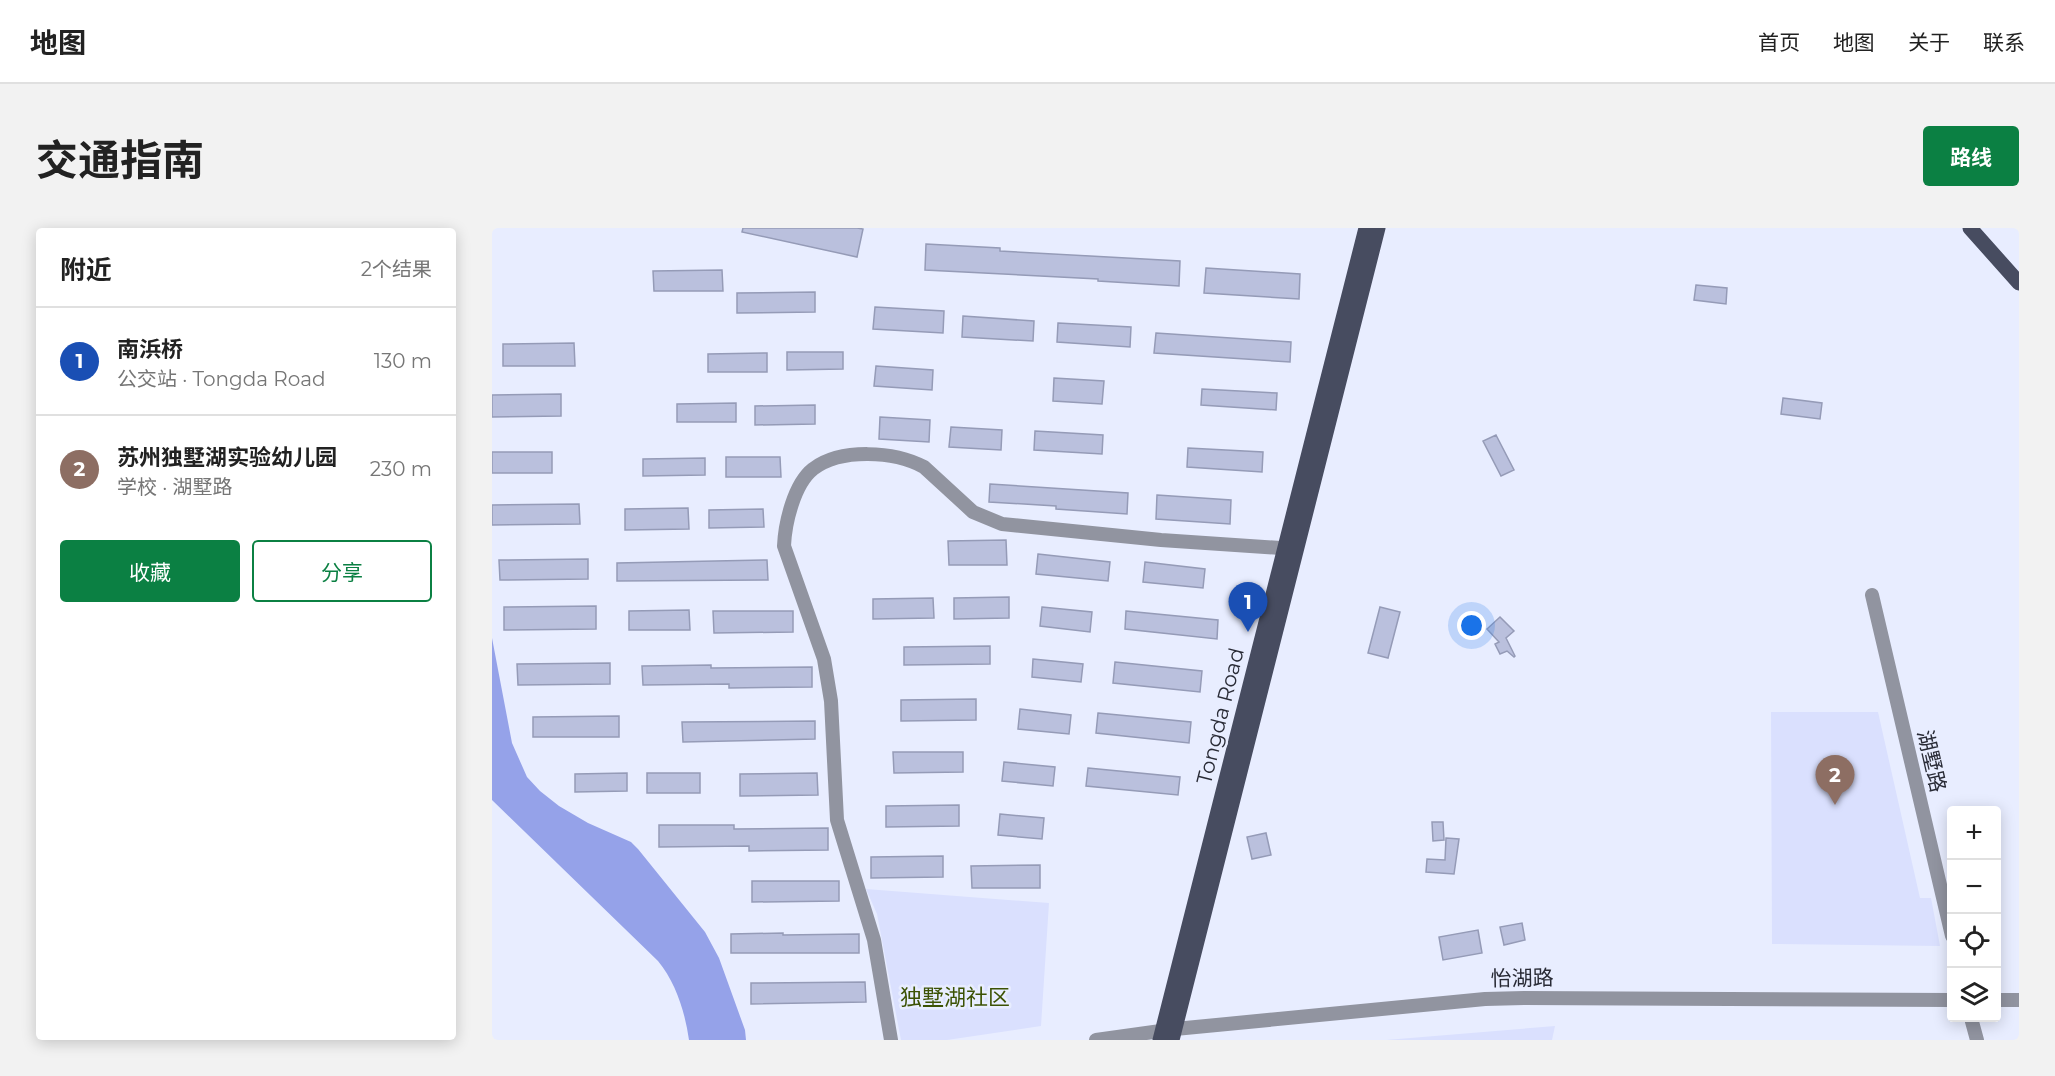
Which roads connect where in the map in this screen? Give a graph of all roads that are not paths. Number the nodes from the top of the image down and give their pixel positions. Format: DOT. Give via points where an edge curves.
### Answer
graph roads {
  1 [pos="1366,228"];
  2 [pos="1378,228"];
  3 [pos="1970,228"];
  4 [pos="2019,283"];
  5 [pos="1291,549"];
  6 [pos="1872,595"];
  7 [pos="1947,915"];
  8 [pos="1947,1000"];
  9 [pos="2001,1000"];
  10 [pos="2019,1000"];
  11 [pos="1972,1022"];
  12 [pos="1167,1035"];
  13 [pos="891,1040"];
  14 [pos="1096,1040"];
  15 [pos="1977,1040"];
  1 -- 5 [label="main road, Tongda Road"];
  2 -- 5 [label="main road, Tongda Road"];
  3 -- 4 [label="main road"];
  5 -- 12 [label="main road, Tongda Road"];
  5 -- 13 [label="street" via="1002,524 973,512 924,467 872,453 831,460 812,470 793,502 784,546 824,659 831,701 837,820 874,940"];
  6 -- 7 [label="street, 湖墅路"];
  8 -- 12 [label="street, 怡湖路" via="1524,998 1444,1003"];
  9 -- 10 [label="street"];
  11 -- 15 [label="street"];
  12 -- 14 [label="street, 怡湖路"];
}
